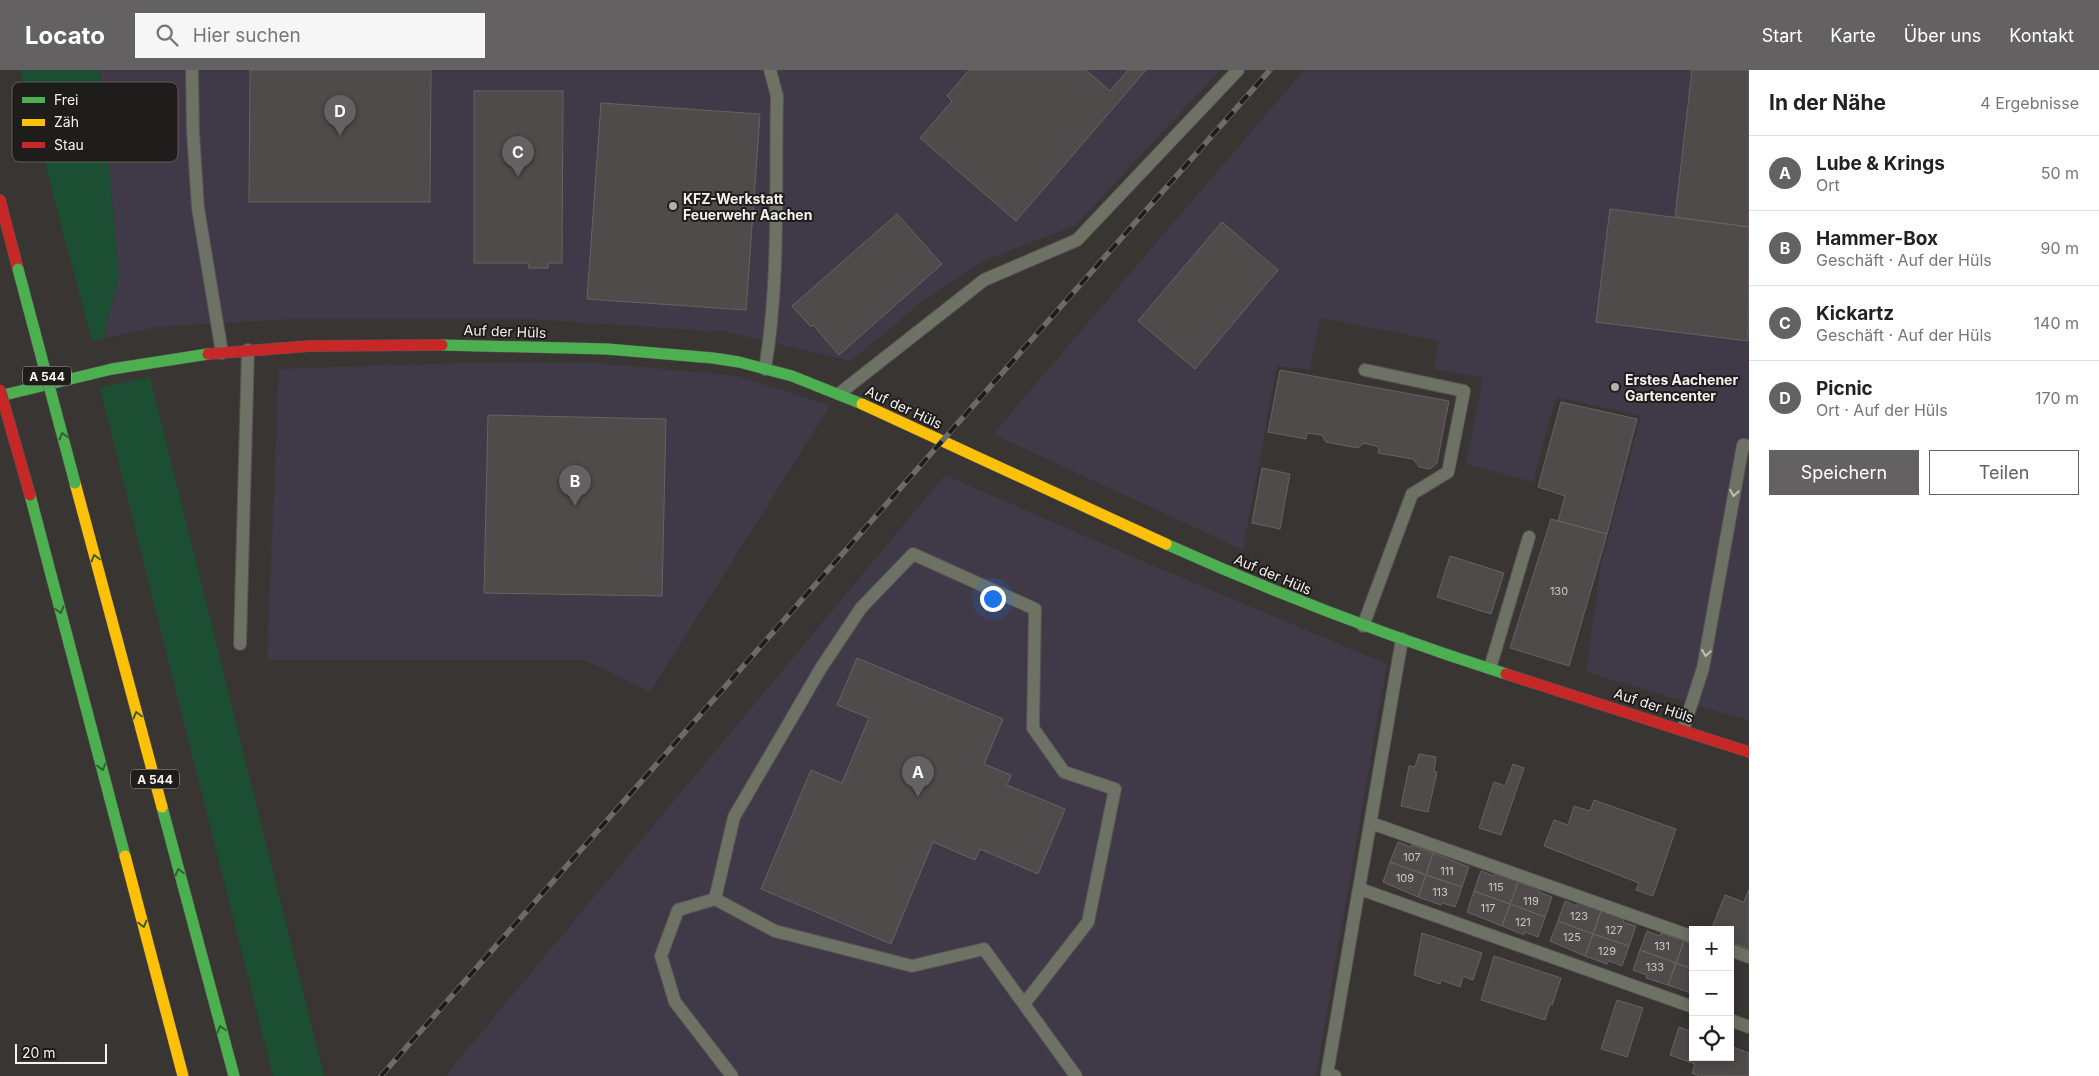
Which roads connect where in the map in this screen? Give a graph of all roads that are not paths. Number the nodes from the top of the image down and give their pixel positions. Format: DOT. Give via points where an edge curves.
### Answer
graph roads {
  1 [pos="192,70"];
  2 [pos="770,70"];
  3 [pos="1238,70"];
  4 [pos="0,200"];
  5 [pos="248,350"];
  6 [pos="222,353"];
  7 [pos="765,369"];
  8 [pos="1365,370"];
  9 [pos="0,390"];
  10 [pos="840,393"];
  11 [pos="0,396"];
  12 [pos="1749,446"];
  13 [pos="1529,537"];
  14 [pos="1363,626"];
  15 [pos="1402,639"];
  16 [pos="240,644"];
  17 [pos="1490,668"];
  18 [pos="1683,730"];
  19 [pos="1749,752"];
  20 [pos="1371,823"];
  21 [pos="1360,889"];
  22 [pos="715,899"];
  23 [pos="1689,936"];
  24 [pos="1734,951"];
  25 [pos="1749,957"];
  26 [pos="1024,1004"];
  27 [pos="1689,1006"];
  28 [pos="1734,1021"];
  29 [pos="1749,1027"];
  30 [pos="183,1076"];
  31 [pos="234,1076"];
  32 [pos="732,1076"];
  33 [pos="1076,1076"];
  34 [pos="1335,1076"];
  1 -- 6 [label="lane" via="198,208"];
  2 -- 7 [label="lane" via="777,96 771,336"];
  3 -- 10 [label="lane" via="1077,240 984,280"];
  31 -- 4 [label="main road, A 544, one-way, bridge"];
  5 -- 6 [label="main road, Auf der Hüls"];
  5 -- 7 [label="main road, Auf der Hüls" via="326,345 624,349 736,362"];
  5 -- 16 [label="lane"];
  6 -- 11 [label="main road, Auf der Hüls" via="180,357 79,376"];
  7 -- 10 [label="main road, Auf der Hüls"];
  8 -- 14 [label="lane" via="1464,391 1448,472 1412,494"];
  9 -- 30 [label="main road, one-way, bridge"];
  10 -- 14 [label="main road, Auf der Hüls" via="1157,540 1279,594"];
  12 -- 18 [label="lane, one-way" via="1742,445 1703,668"];
  13 -- 17 [label="lane"];
  14 -- 15 [label="main road, Auf der Hüls"];
  15 -- 17 [label="main road, Auf der Hüls"];
  15 -- 20 [label="lane"];
  17 -- 18 [label="main road, Auf der Hüls"];
  18 -- 19 [label="main road, Auf der Hüls"];
  20 -- 21 [label="lane"];
  20 -- 23 [label="lane"];
  21 -- 27 [label="lane"];
  21 -- 34 [label="lane" via="1327,1074"];
  22 -- 26 [label="lane" via="775,931 912,966 984,949"];
  22 -- 26 [label="lane" via="734,817 821,668 861,608 913,554 1035,609 1033,728 1064,772 1115,790 1088,922"];
  22 -- 32 [label="lane" via="678,910 661,956 675,1002"];
  24 -- 25 [label="lane"];
  26 -- 33 [label="lane"];
  28 -- 29 [label="lane"];
}
